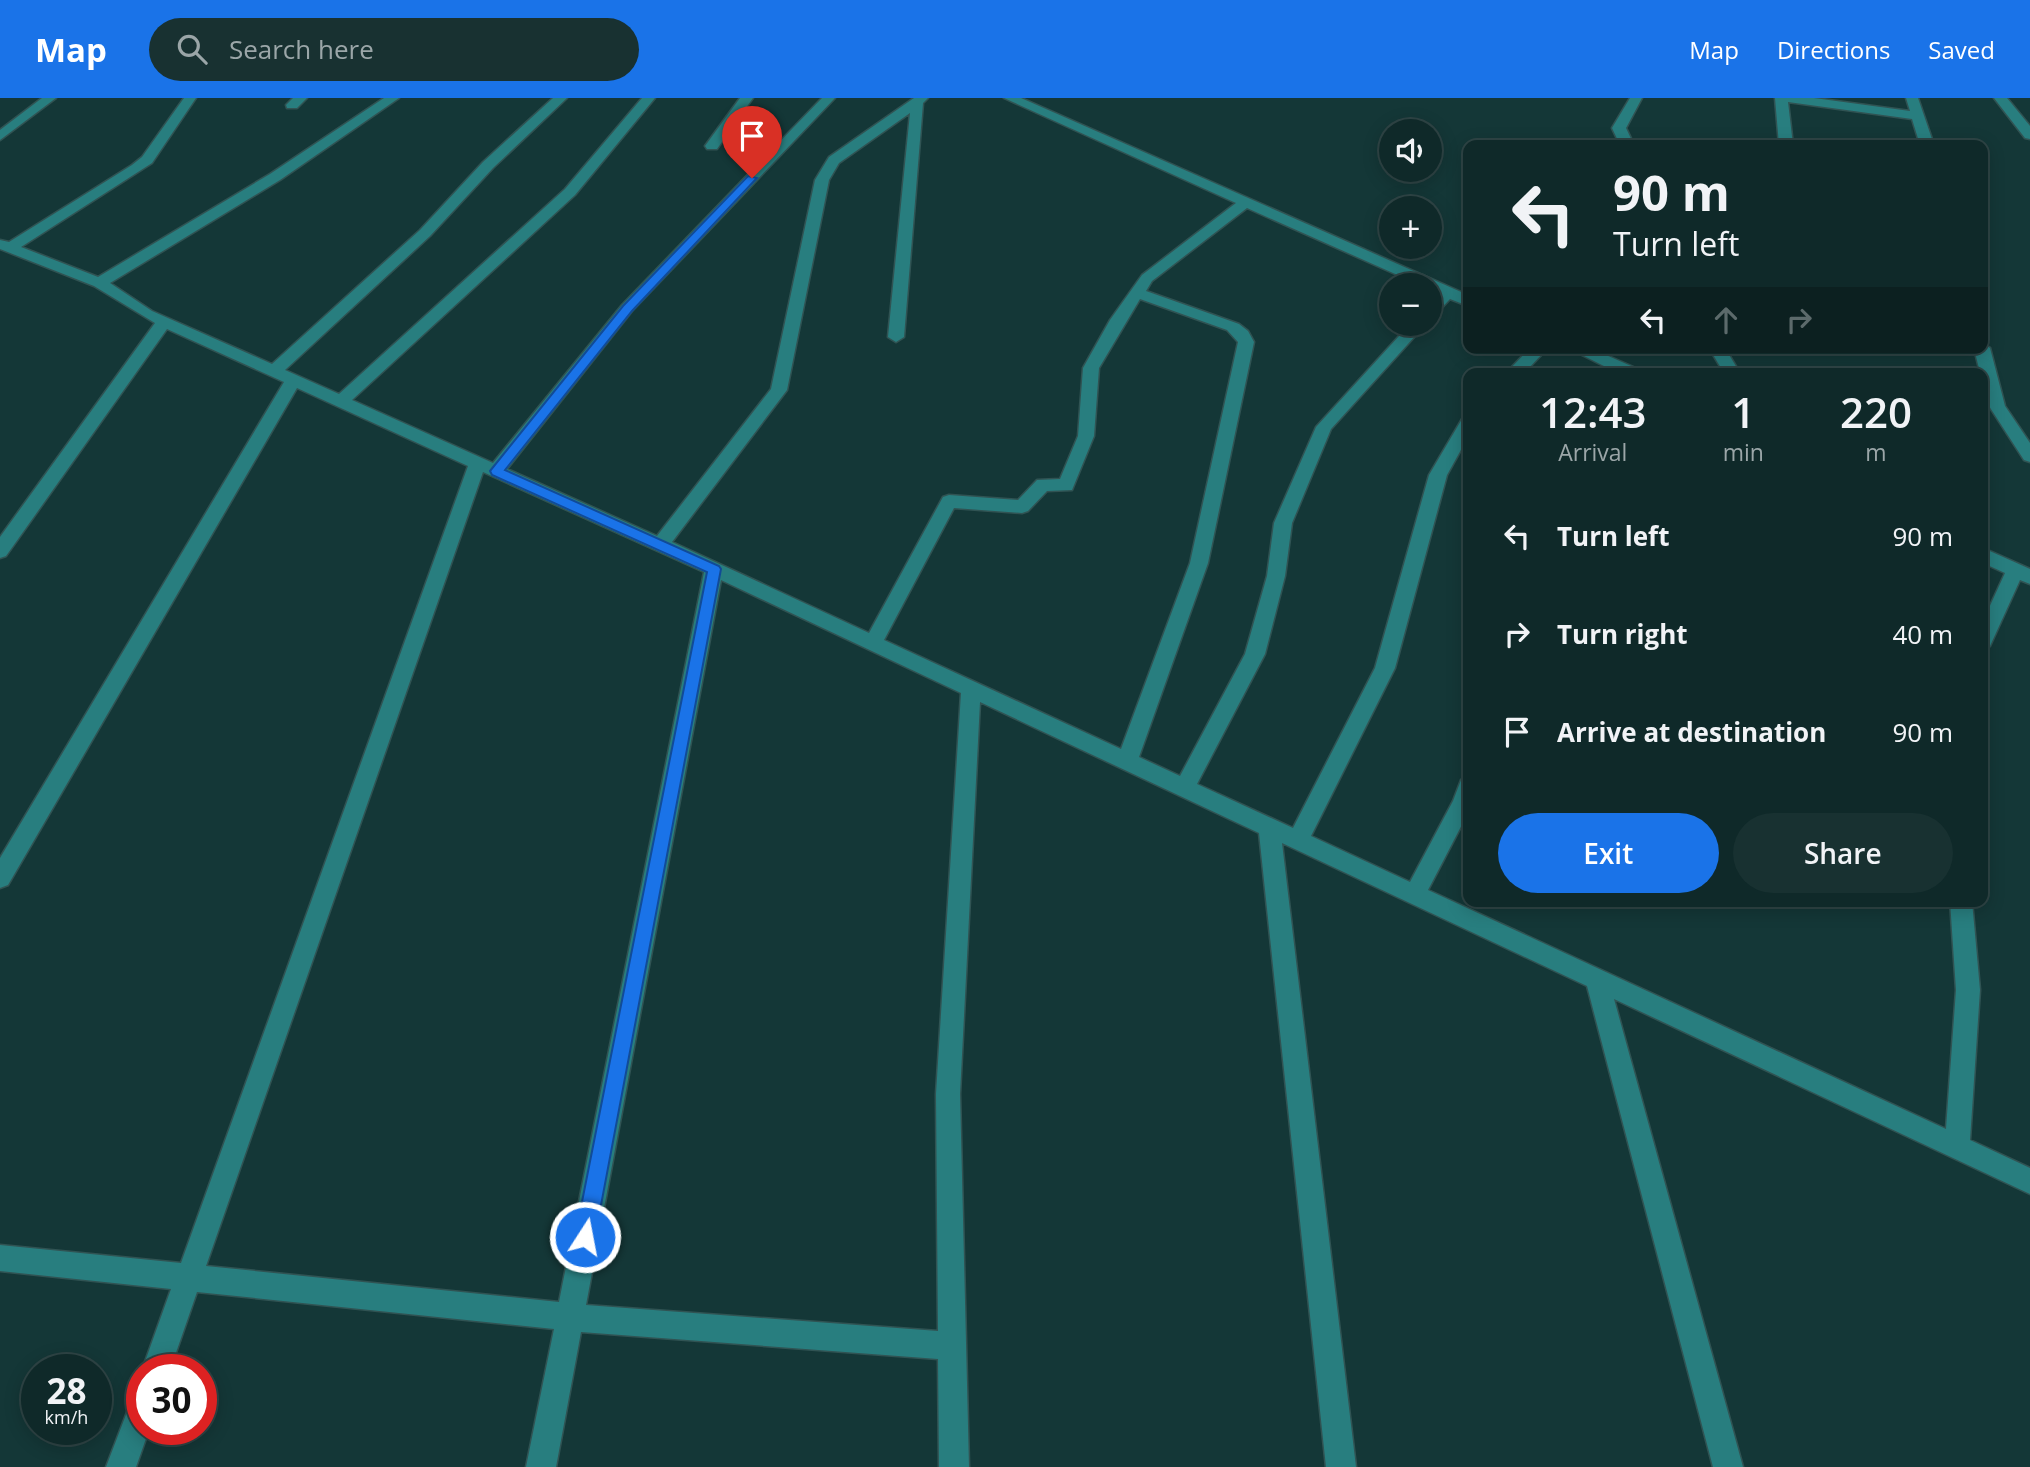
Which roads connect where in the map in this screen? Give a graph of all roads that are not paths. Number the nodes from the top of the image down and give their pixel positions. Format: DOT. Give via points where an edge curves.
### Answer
graph roads {
  1 [pos="50,98"];
  2 [pos="190,98"];
  3 [pos="393,98"];
  4 [pos="561,98"];
  5 [pos="649,98"];
  6 [pos="747,98"];
  7 [pos="830,98"];
  8 [pos="1010,98"];
  9 [pos="1636,98"];
  10 [pos="1783,98"];
  11 [pos="1912,98"];
  12 [pos="2000,98"];
  13 [pos="919,100"];
  14 [pos="1918,116"];
  15 [pos="2030,135"];
  16 [pos="0,136"];
  17 [pos="1625,140"];
  18 [pos="1786,140"];
  19 [pos="1925,140"];
  20 [pos="712,146"];
  21 [pos="1245,202"];
  22 [pos="5,246"];
  23 [pos="99,283"];
  24 [pos="1137,292"];
  25 [pos="1448,292"];
  26 [pos="1442,299"];
  27 [pos="1463,299"];
  28 [pos="164,322"];
  29 [pos="1407,336"];
  30 [pos="895,337"];
  31 [pos="1534,354"];
  32 [pos="1589,354"];
  33 [pos="1519,368"];
  34 [pos="1621,368"];
  35 [pos="1988,371"];
  36 [pos="284,376"];
  37 [pos="341,401"];
  38 [pos="1463,432"];
  39 [pos="2030,456"];
  40 [pos="487,467"];
  41 [pos="660,545"];
  42 [pos="0,551"];
  43 [pos="1988,557"];
  44 [pos="714,569"];
  45 [pos="2023,574"];
  46 [pos="1988,633"];
  47 [pos="873,643"];
  48 [pos="971,688"];
  49 [pos="1127,761"];
  50 [pos="1184,788"];
  51 [pos="1463,802"];
  52 [pos="1269,827"];
  53 [pos="1298,841"];
  54 [pos="0,878"];
  55 [pos="1415,895"];
  56 [pos="1961,907"];
  57 [pos="1597,981"];
  58 [pos="1957,1148"];
  59 [pos="2030,1181"];
  60 [pos="0,1258"];
  61 [pos="189,1277"];
  62 [pos="570,1317"];
  63 [pos="952,1346"];
  64 [pos="162,1354"];
  65 [pos="129,1445"];
  66 [pos="121,1467"];
  67 [pos="541,1467"];
  68 [pos="954,1467"];
  69 [pos="1341,1467"];
  70 [pos="1728,1467"];
  1 -- 16 [label="street"];
  2 -- 22 [label="street" via="147,160"];
  3 -- 23 [label="street" via="275,177"];
  4 -- 36 [label="street" via="488,165 425,233 311,335"];
  5 -- 37 [label="street" via="570,192"];
  6 -- 20 [label="street"];
  7 -- 40 [label="street" via="628,308"];
  8 -- 21 [label="street"];
  9 -- 17 [label="street" via="1619,128"];
  10 -- 14 [label="street"];
  10 -- 18 [label="street"];
  11 -- 14 [label="street"];
  12 -- 15 [label="street"];
  13 -- 30 [label="street"];
  13 -- 41 [label="street" via="827,168 779,390"];
  14 -- 19 [label="street"];
  21 -- 24 [label="street" via="1147,278"];
  21 -- 25 [label="street"];
  22 -- 23 [label="street"];
  23 -- 28 [label="street"];
  24 -- 47 [label="street" via="1091,368 1086,436 1066,486 1043,484 1022,507 949,500"];
  24 -- 49 [label="street" via="1233,327 1246,342 1199,563"];
  25 -- 26 [label="street"];
  25 -- 27 [label="street"];
  28 -- 36 [label="street"];
  28 -- 42 [label="street"];
  29 -- 50 [label="street" via="1324,427 1283,523 1276,576 1255,654"];
  31 -- 33 [label="street"];
  32 -- 34 [label="street"];
  35 -- 39 [label="street" via="1997,406"];
  36 -- 37 [label="street"];
  36 -- 54 [label="street"];
  37 -- 40 [label="street"];
  38 -- 53 [label="street" via="1438,475 1385,668"];
  40 -- 41 [label="street"];
  40 -- 61 [label="street"];
  41 -- 44 [label="street"];
  43 -- 45 [label="street"];
  44 -- 47 [label="street"];
  44 -- 62 [label="street"];
  45 -- 46 [label="street"];
  47 -- 48 [label="street"];
  48 -- 49 [label="street"];
  48 -- 63 [label="street" via="948,1094"];
  49 -- 50 [label="street"];
  50 -- 52 [label="street"];
  51 -- 55 [label="street"];
  52 -- 53 [label="street"];
  52 -- 69 [label="street"];
  53 -- 55 [label="street"];
  55 -- 57 [label="street"];
  56 -- 58 [label="street" via="1968,990"];
  57 -- 58 [label="street"];
  57 -- 70 [label="street"];
  58 -- 59 [label="street"];
  60 -- 61 [label="street"];
  61 -- 62 [label="street"];
  61 -- 64 [label="street"];
  62 -- 63 [label="street"];
  62 -- 67 [label="street"];
  63 -- 68 [label="street"];
  65 -- 66 [label="street"];
}
